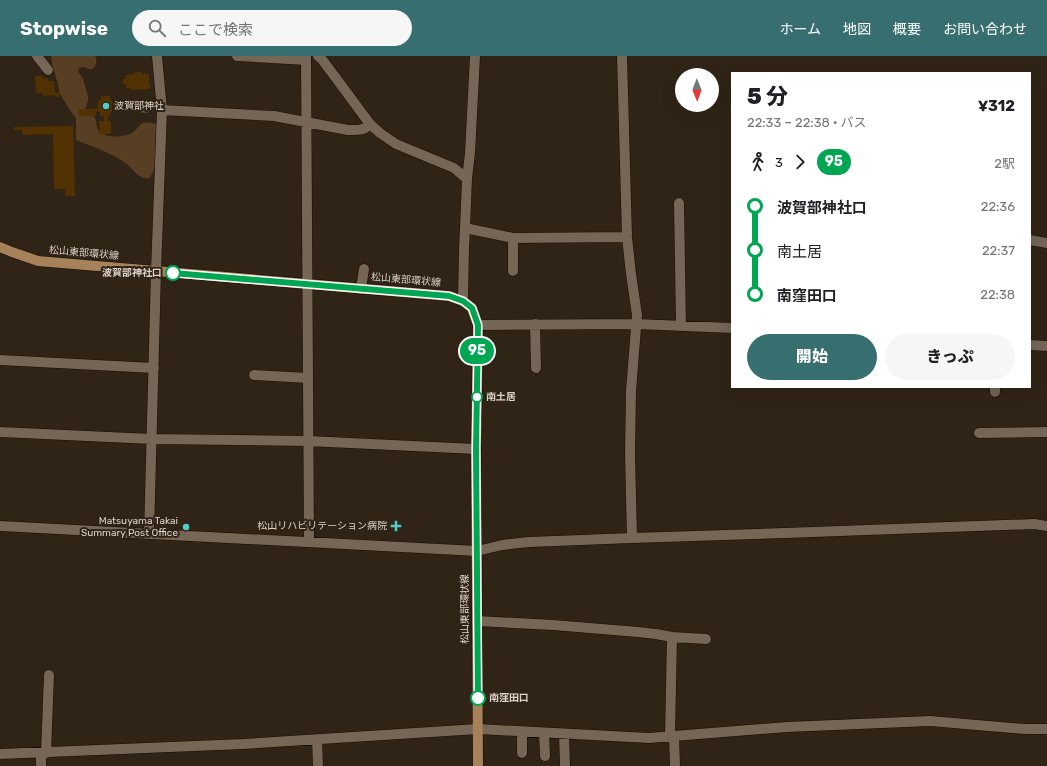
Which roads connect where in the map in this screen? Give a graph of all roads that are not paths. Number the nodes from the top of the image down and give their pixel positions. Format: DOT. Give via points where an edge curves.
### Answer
graph roads {
  1 [pos="37,56"];
  2 [pos="157,56"];
  3 [pos="237,56"];
  4 [pos="318,56"];
  5 [pos="474,56"];
  6 [pos="622,56"];
  7 [pos="306,58"];
  8 [pos="48,70"];
  9 [pos="162,110"];
  10 [pos="306,121"];
  11 [pos="370,124"];
  12 [pos="467,179"];
  13 [pos="679,203"];
  14 [pos="465,228"];
  15 [pos="627,237"];
  16 [pos="513,238"];
  17 [pos="1031,240"];
  18 [pos="1047,244"];
  19 [pos="0,247"];
  20 [pos="364,269"];
  21 [pos="156,271"];
  22 [pos="513,271"];
  23 [pos="307,284"];
  24 [pos="361,289"];
  25 [pos="463,301"];
  26 [pos="535,324"];
  27 [pos="636,324"];
  28 [pos="478,325"];
  29 [pos="682,326"];
  30 [pos="731,328"];
  31 [pos="1031,345"];
  32 [pos="1047,346"];
  33 [pos="0,360"];
  34 [pos="154,368"];
  35 [pos="536,368"];
  36 [pos="254,374"];
  37 [pos="308,378"];
  38 [pos="0,432"];
  39 [pos="1047,432"];
  40 [pos="979,433"];
  41 [pos="152,438"];
  42 [pos="308,441"];
  43 [pos="476,449"];
  44 [pos="0,526"];
  45 [pos="1047,526"];
  46 [pos="150,534"];
  47 [pos="632,538"];
  48 [pos="309,542"];
  49 [pos="477,551"];
  50 [pos="477,621"];
  51 [pos="672,637"];
  52 [pos="706,639"];
  53 [pos="49,675"];
  54 [pos="478,729"];
  55 [pos="1047,729"];
  56 [pos="522,732"];
  57 [pos="544,733"];
  58 [pos="564,734"];
  59 [pos="672,736"];
  60 [pos="317,739"];
  61 [pos="44,753"];
  62 [pos="522,753"];
  63 [pos="0,754"];
  64 [pos="545,756"];
  65 [pos="41,766"];
  66 [pos="318,766"];
  67 [pos="478,766"];
  68 [pos="565,766"];
  69 [pos="675,766"];
  1 -- 8 [label="street"];
  2 -- 9 [label="street"];
  3 -- 7 [label="street"];
  4 -- 11 [label="street"];
  5 -- 12 [label="street"];
  6 -- 15 [label="street"];
  7 -- 10 [label="street"];
  9 -- 10 [label="street" via="274,116"];
  9 -- 21 [label="street"];
  10 -- 11 [label="street" via="348,130 360,130"];
  10 -- 23 [label="street"];
  11 -- 12 [label="street" via="396,144 454,168"];
  12 -- 14 [label="street"];
  13 -- 29 [label="street"];
  14 -- 16 [label="street"];
  14 -- 25 [label="street"];
  15 -- 16 [label="street"];
  15 -- 27 [label="street"];
  16 -- 22 [label="street"];
  17 -- 18 [label="street"];
  19 -- 21 [label="main road, 松山東部環状線" via="38,261"];
  20 -- 24 [label="street"];
  21 -- 23 [label="main road, 松山東部環状線"];
  21 -- 34 [label="street"];
  23 -- 24 [label="main road, 松山東部環状線"];
  23 -- 37 [label="street"];
  24 -- 25 [label="main road, 松山東部環状線" via="449,296"];
  25 -- 28 [label="main road, 松山東部環状線" via="472,308"];
  26 -- 27 [label="street"];
  26 -- 28 [label="street"];
  26 -- 35 [label="street"];
  27 -- 29 [label="street"];
  27 -- 47 [label="street" via="631,391"];
  28 -- 43 [label="main road, 松山東部環状線"];
  29 -- 30 [label="street"];
  31 -- 32 [label="street"];
  33 -- 34 [label="street"];
  34 -- 41 [label="street"];
  36 -- 37 [label="street"];
  37 -- 42 [label="street"];
  38 -- 41 [label="street"];
  39 -- 40 [label="street"];
  41 -- 42 [label="street"];
  41 -- 46 [label="street"];
  42 -- 43 [label="street"];
  42 -- 48 [label="street"];
  43 -- 49 [label="main road, 松山東部環状線"];
  44 -- 46 [label="street"];
  45 -- 47 [label="street" via="1034,524"];
  46 -- 48 [label="street"];
  47 -- 49 [label="street" via="529,542"];
  48 -- 49 [label="street"];
  49 -- 50 [label="main road, 松山東部環状線"];
  50 -- 51 [label="street" via="553,625"];
  50 -- 54 [label="main road, 松山東部環状線"];
  51 -- 52 [label="street"];
  51 -- 59 [label="street"];
  53 -- 61 [label="street"];
  54 -- 56 [label="street"];
  54 -- 60 [label="street"];
  54 -- 67 [label="main road, 松山東部環状線"];
  55 -- 59 [label="street" via="930,721 786,727"];
  56 -- 57 [label="street"];
  56 -- 62 [label="street"];
  57 -- 58 [label="street"];
  57 -- 64 [label="street"];
  58 -- 59 [label="street" via="649,738"];
  58 -- 68 [label="street"];
  59 -- 69 [label="street"];
  60 -- 61 [label="street"];
  60 -- 66 [label="street"];
  61 -- 63 [label="street"];
  61 -- 65 [label="street"];
}
